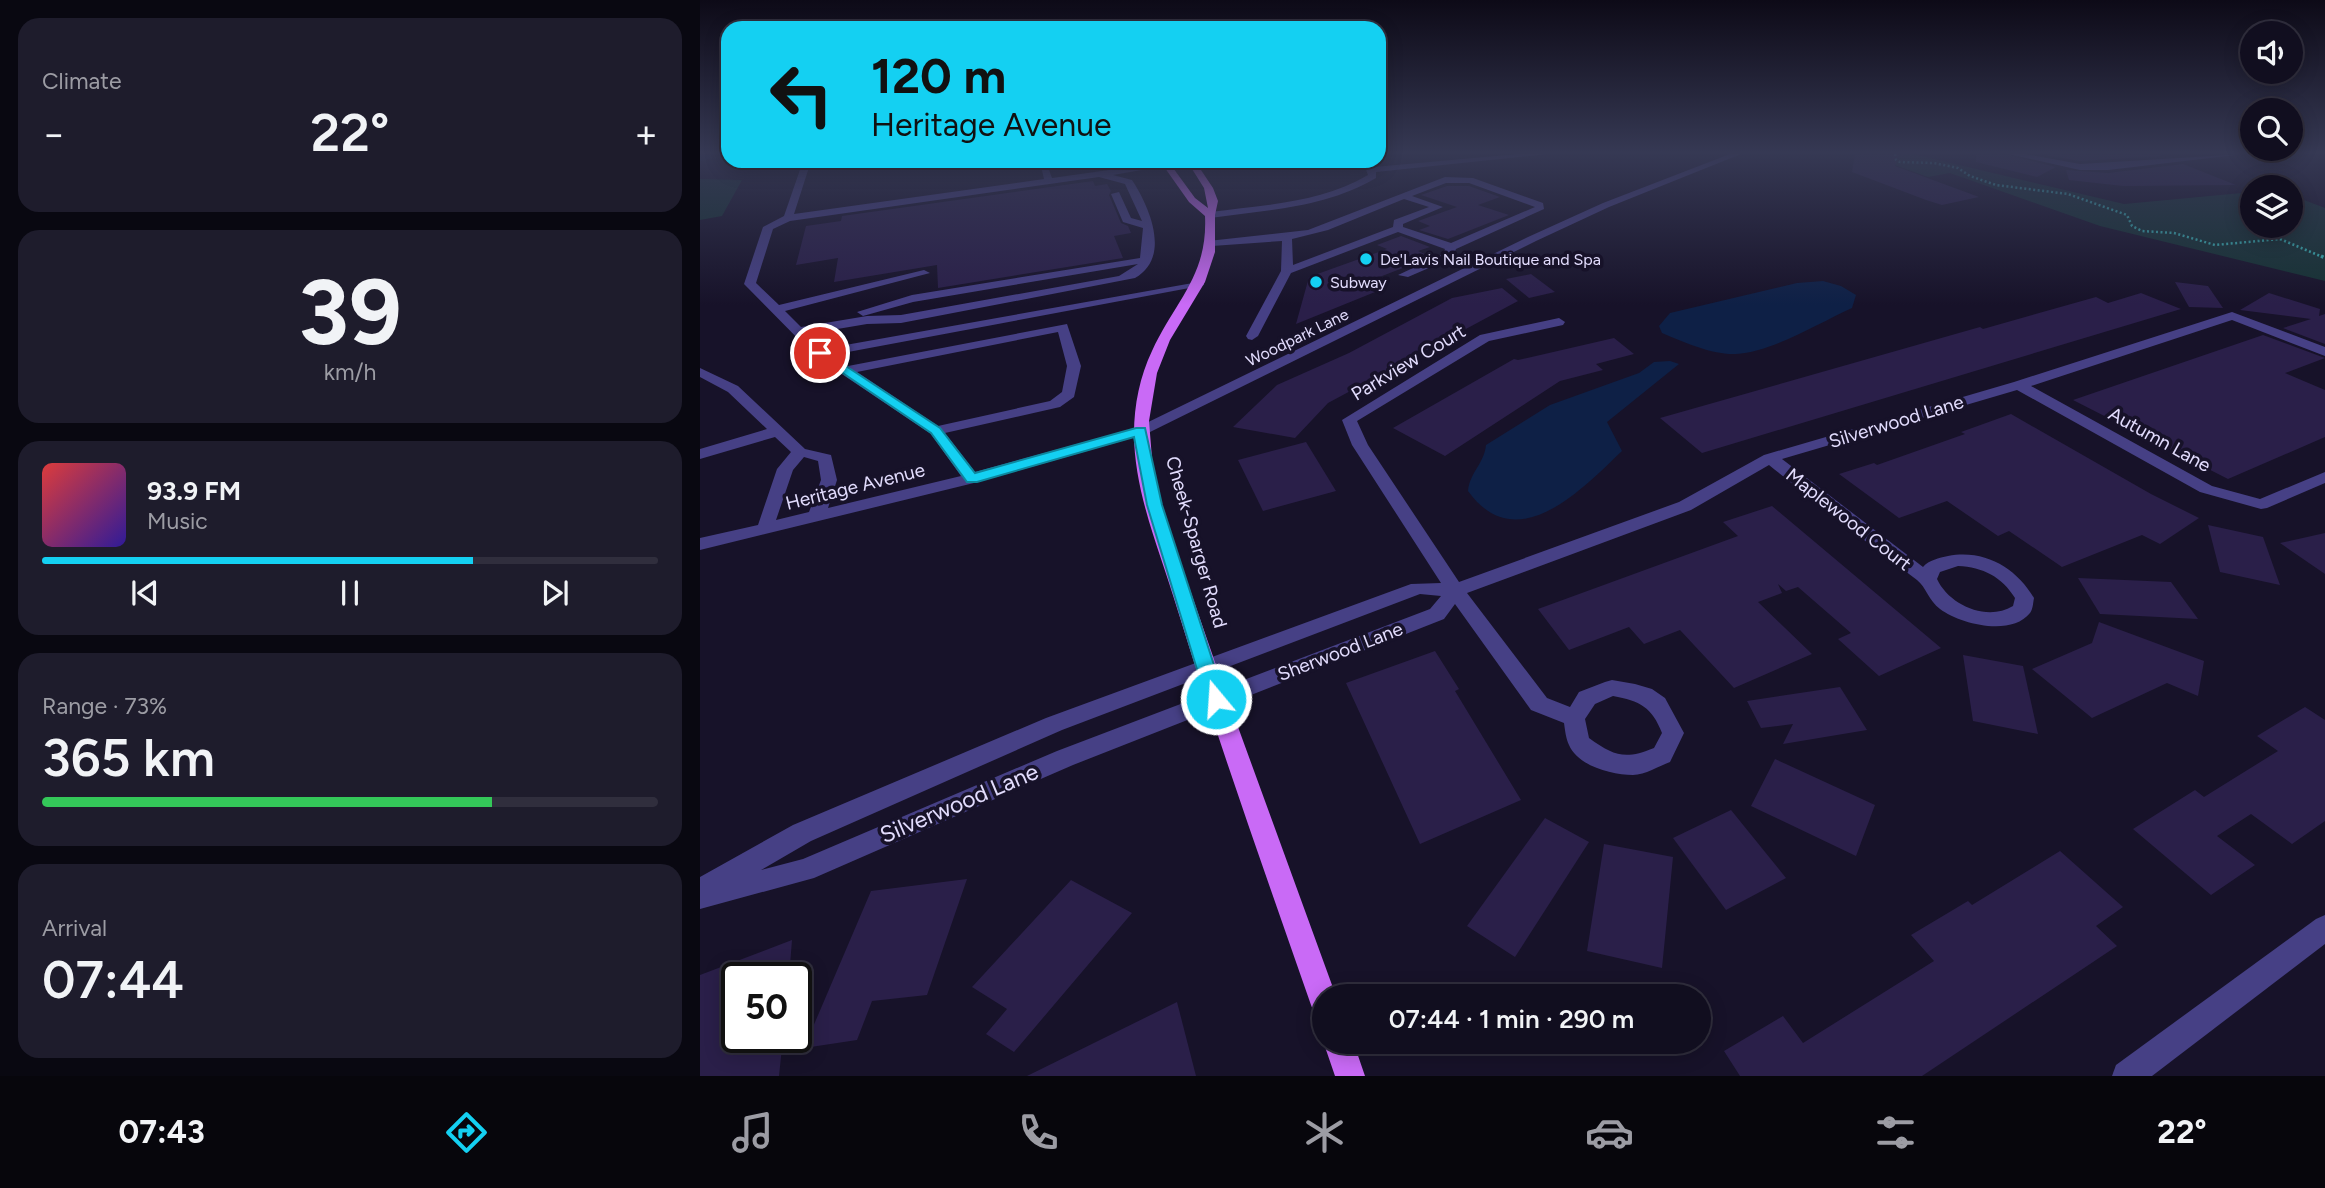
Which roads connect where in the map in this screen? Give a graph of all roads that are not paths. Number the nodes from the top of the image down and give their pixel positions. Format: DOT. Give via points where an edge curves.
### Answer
graph roads {
  1 [pos="793,204"];
  2 [pos="888,204"];
  3 [pos="1121,204"];
  4 [pos="1139,204"];
  5 [pos="1197,204"];
  6 [pos="1215,204"];
  7 [pos="1281,204"];
  8 [pos="1384,204"];
  9 [pos="1428,204"];
  10 [pos="1538,204"];
  11 [pos="1608,204"];
  12 [pos="1210,215"];
  13 [pos="788,218"];
  14 [pos="1150,227"];
  15 [pos="1328,228"];
  16 [pos="1398,229"];
  17 [pos="1341,232"];
  18 [pos="1287,237"];
  19 [pos="1354,237"];
  20 [pos="1367,241"];
  21 [pos="1212,243"];
  22 [pos="1451,247"];
  23 [pos="1145,260"];
  24 [pos="1287,271"];
  25 [pos="924,273"];
  26 [pos="1404,275"];
  27 [pos="1199,283"];
  28 [pos="775,310"];
  29 [pos="1559,322"];
  30 [pos="793,328"];
  31 [pos="1252,336"];
  32 [pos="2325,352"];
  33 [pos="820,353"];
  34 [pos="847,370"];
  35 [pos="700,372"];
  36 [pos="2019,385"];
  37 [pos="936,430"];
  38 [pos="778,431"];
  39 [pos="1141,431"];
  40 [pos="800,452"];
  41 [pos="700,454"];
  42 [pos="1770,458"];
  43 [pos="2325,477"];
  44 [pos="972,479"];
  45 [pos="816,517"];
  46 [pos="765,528"];
  47 [pos="700,544"];
  48 [pos="1568,548"];
  49 [pos="1928,579"];
  50 [pos="1455,590"];
  51 [pos="1205,667"];
  52 [pos="1216,699"];
  53 [pos="1574,718"];
  54 [pos="700,891"];
  55 [pos="700,898"];
  56 [pos="2323,933"];
  57 [pos="1318,984"];
  58 [pos="1342,1054"];
  59 [pos="1350,1076"];
  60 [pos="2127,1076"];
  1 -- 13 [label="street"];
  2 -- 13 [label="street"];
  3 -- 14 [label="street" via="1128,220"];
  4 -- 14 [label="street"];
  5 -- 12 [label="main road"];
  6 -- 12 [label="main road, Cheek-Sparger Road"];
  7 -- 12 [label="street"];
  8 -- 15 [label="street"];
  9 -- 16 [label="street" via="1437,207 1398,222"];
  10 -- 22 [label="street" via="1539,209"];
  11 -- 39 [label="street, Woodpark Lane"];
  12 -- 21 [label="main road, Cheek-Sparger Road"];
  13 -- 28 [label="street" via="768,227 750,284"];
  14 -- 23 [label="street"];
  15 -- 17 [label="street"];
  15 -- 18 [label="street"];
  16 -- 20 [label="street"];
  16 -- 22 [label="street"];
  18 -- 21 [label="street"];
  18 -- 24 [label="street"];
  19 -- 20 [label="street"];
  20 -- 24 [label="street"];
  21 -- 27 [label="main road, Cheek-Sparger Road"];
  22 -- 26 [label="street" via="1448,256"];
  23 -- 30 [label="street" via="912,299"];
  23 -- 30 [label="street" via="1137,272 1120,279 901,319"];
  24 -- 31 [label="street"];
  25 -- 28 [label="street"];
  27 -- 33 [label="street"];
  27 -- 39 [label="main road, Cheek-Sparger Road" via="1162,342"];
  28 -- 30 [label="street"];
  29 -- 50 [label="street, Parkview Court" via="1485,338 1349,420 1360,445"];
  30 -- 33 [label="street"];
  32 -- 36 [label="street, Silverwood Lane" via="2232,316"];
  33 -- 34 [label="street"];
  34 -- 37 [label="street"];
  34 -- 37 [label="street" via="1063,327 1074,366 1069,394 1055,404"];
  35 -- 38 [label="street" via="733,388"];
  36 -- 42 [label="street, Silverwood Lane"];
  36 -- 43 [label="street, Autumn Lane" via="2206,489 2261,504"];
  37 -- 44 [label="street"];
  38 -- 40 [label="street"];
  38 -- 41 [label="street"];
  39 -- 44 [label="street, Heritage Avenue"];
  39 -- 51 [label="main road, Cheek-Sparger Road" via="1149,486"];
  40 -- 45 [label="street" via="825,458 829,480"];
  40 -- 46 [label="street" via="785,470"];
  42 -- 48 [label="street, Silverwood Lane" via="1685,506"];
  42 -- 49 [label="street, Maplewood Court"];
  44 -- 45 [label="street, Heritage Avenue"];
  45 -- 46 [label="street, Heritage Avenue"];
  46 -- 47 [label="street, Heritage Avenue"];
  48 -- 50 [label="street, Sherwood Lane"];
  49 -- 49 [label="street, Maplewood Court" via="1947,605 1968,615 1990,620 2009,618 2022,610 2025,598 2018,585 1983,564 1945,561 1932,568"];
  50 -- 51 [label="street, Sherwood Lane" via="1418,588"];
  50 -- 52 [label="street, Sherwood Lane" via="1437,614"];
  50 -- 53 [label="street" via="1539,704"];
  51 -- 52 [label="main road, Cheek-Sparger Road"];
  51 -- 54 [label="street, Silverwood Lane" via="1054,724 815,827"];
  52 -- 55 [label="street, Silverwood Lane" via="1065,758 805,870"];
  52 -- 57 [label="main road, Cheek-Sparger Road"];
  56 -- 60 [label="street"];
  58 -- 59 [label="main road"];
}
